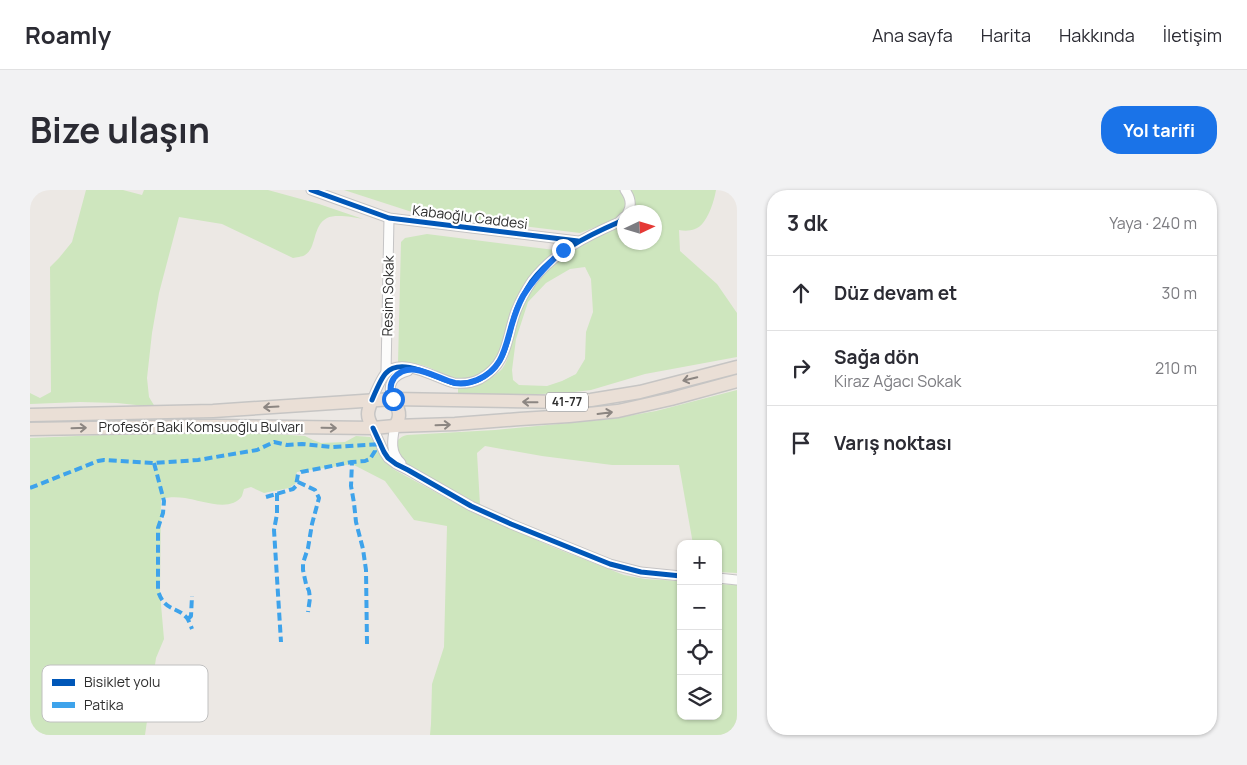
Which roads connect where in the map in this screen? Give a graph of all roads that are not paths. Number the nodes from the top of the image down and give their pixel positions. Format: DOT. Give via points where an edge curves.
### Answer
graph roads {
  1 [pos="311,190"];
  2 [pos="626,190"];
  3 [pos="630,205"];
  4 [pos="390,218"];
  5 [pos="617,223"];
  6 [pos="578,241"];
  7 [pos="737,367"];
  8 [pos="418,370"];
  9 [pos="386,373"];
  10 [pos="737,381"];
  11 [pos="393,399"];
  12 [pos="372,400"];
  13 [pos="30,413"];
  14 [pos="395,426"];
  15 [pos="373,428"];
  16 [pos="30,429"];
  17 [pos="408,470"];
  18 [pos="677,576"];
  19 [pos="722,578"];
  20 [pos="737,580"];
  1 -- 4 [label="street, Kabaoğlu Caddesi"];
  2 -- 3 [label="street"];
  4 -- 6 [label="street, Kabaoğlu Caddesi"];
  4 -- 9 [label="street, Resim Sokak"];
  5 -- 6 [label="street"];
  6 -- 8 [label="street" via="563,250 532,281 516,310 505,351 488,374 462,384"];
  7 -- 11 [label="highway, 41-77, one-way" via="640,392 591,400"];
  8 -- 9 [label="street" via="401,367"];
  8 -- 11 [label="street" via="407,371 393,379 390,392"];
  9 -- 12 [label="street"];
  14 -- 10 [label="highway, 41-77, one-way" via="618,411"];
  11 -- 12 [label="highway"];
  11 -- 14 [label="highway" via="400,416"];
  12 -- 13 [label="highway, Profesör Baki Komsuoğlu Bulvarı, one-way" via="213,411"];
  12 -- 15 [label="highway" via="367,412"];
  14 -- 15 [label="highway"];
  14 -- 17 [label="street" via="395,458"];
  16 -- 15 [label="highway, Profesör Baki Komsuoğlu Bulvarı, one-way" via="143,426"];
  15 -- 17 [label="street" via="388,458"];
  17 -- 18 [label="street" via="471,506 586,555 640,572"];
  19 -- 20 [label="street"];
}
